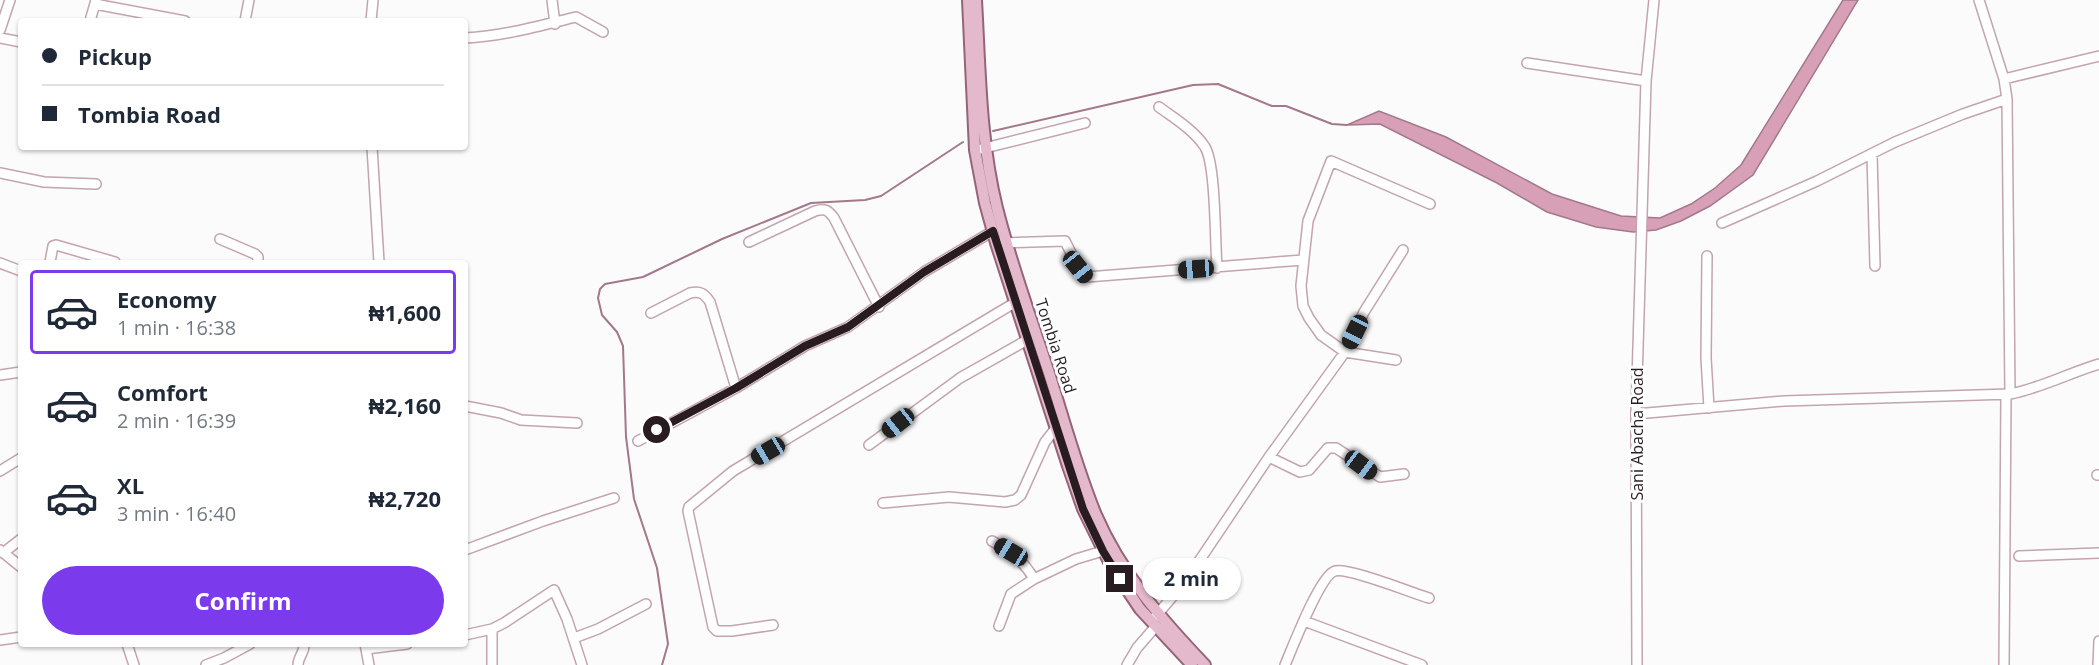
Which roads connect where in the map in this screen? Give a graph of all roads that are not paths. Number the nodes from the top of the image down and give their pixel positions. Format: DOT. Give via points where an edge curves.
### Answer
graph roads {
  1 [pos="10,0"];
  2 [pos="249,0"];
  3 [pos="373,0"];
  4 [pos="552,0"];
  5 [pos="968,0"];
  6 [pos="976,0"];
  7 [pos="1654,0"];
  8 [pos="1979,0"];
  9 [pos="95,2"];
  10 [pos="91,18"];
  11 [pos="171,18"];
  12 [pos="246,18"];
  13 [pos="371,18"];
  14 [pos="555,24"];
  15 [pos="0,30"];
  16 [pos="603,32"];
  17 [pos="0,38"];
  18 [pos="468,38"];
  19 [pos="18,41"];
  20 [pos="2099,56"];
  21 [pos="1527,63"];
  22 [pos="2004,79"];
  23 [pos="1646,81"];
  24 [pos="2007,99"];
  25 [pos="1159,107"];
  26 [pos="1085,123"];
  27 [pos="981,148"];
  28 [pos="372,150"];
  29 [pos="1872,154"];
  30 [pos="0,173"];
  31 [pos="96,184"];
  32 [pos="1430,204"];
  33 [pos="1722,223"];
  34 [pos="993,231"];
  35 [pos="220,239"];
  36 [pos="749,242"];
  37 [pos="1002,243"];
  38 [pos="1403,250"];
  39 [pos="1707,256"];
  40 [pos="50,260"];
  41 [pos="108,260"];
  42 [pos="258,260"];
  43 [pos="379,260"];
  44 [pos="1303,260"];
  45 [pos="0,263"];
  46 [pos="1875,266"];
  47 [pos="1217,268"];
  48 [pos="18,270"];
  49 [pos="1016,302"];
  50 [pos="879,307"];
  51 [pos="651,313"];
  52 [pos="1027,339"];
  53 [pos="1345,352"];
  54 [pos="1396,360"];
  55 [pos="2099,364"];
  56 [pos="18,372"];
  57 [pos="0,375"];
  58 [pos="736,388"];
  59 [pos="2008,394"];
  60 [pos="468,407"];
  61 [pos="1709,408"];
  62 [pos="1636,414"];
  63 [pos="576,423"];
  64 [pos="1056,428"];
  65 [pos="638,441"];
  66 [pos="869,445"];
  67 [pos="1269,457"];
  68 [pos="18,461"];
  69 [pos="0,471"];
  70 [pos="1404,474"];
  71 [pos="614,498"];
  72 [pos="883,503"];
  73 [pos="18,541"];
  74 [pos="992,541"];
  75 [pos="468,549"];
  76 [pos="2,551"];
  77 [pos="1103,551"];
  78 [pos="2099,553"];
  79 [pos="2019,556"];
  80 [pos="18,564"];
  81 [pos="1034,579"];
  82 [pos="1429,598"];
  83 [pos="646,604"];
  84 [pos="1155,620"];
  85 [pos="1304,621"];
  86 [pos="773,625"];
  87 [pos="999,626"];
  88 [pos="492,628"];
  89 [pos="468,634"];
  90 [pos="18,637"];
  91 [pos="574,638"];
  92 [pos="0,640"];
  93 [pos="2099,641"];
  94 [pos="128,647"];
  95 [pos="244,647"];
  96 [pos="304,647"];
  97 [pos="365,647"];
  98 [pos="134,665"];
  99 [pos="206,665"];
  100 [pos="298,665"];
  101 [pos="369,665"];
  102 [pos="492,665"];
  103 [pos="582,665"];
  104 [pos="1127,665"];
  105 [pos="1192,665"];
  106 [pos="1205,665"];
  107 [pos="1286,665"];
  108 [pos="1422,665"];
  109 [pos="1637,665"];
  110 [pos="2004,665"];
  111 [pos="2098,665"];
  1 -- 15 [label="street"];
  2 -- 12 [label="street"];
  3 -- 13 [label="street"];
  4 -- 14 [label="street"];
  5 -- 27 [label="main road, Tombia Road"];
  6 -- 27 [label="main road, Tombia Road"];
  7 -- 23 [label="street, Sani Abacha Road"];
  8 -- 22 [label="street"];
  9 -- 10 [label="street"];
  9 -- 11 [label="street"];
  14 -- 16 [label="street" via="576,18"];
  14 -- 18 [label="street"];
  17 -- 19 [label="street"];
  20 -- 22 [label="street"];
  21 -- 23 [label="street"];
  22 -- 24 [label="street"];
  23 -- 62 [label="street, Sani Abacha Road"];
  24 -- 29 [label="street"];
  24 -- 59 [label="street"];
  25 -- 47 [label="street" via="1199,138 1206,149 1211,169"];
  26 -- 27 [label="street"];
  27 -- 34 [label="main road, Tombia Road"];
  27 -- 37 [label="main road, Tombia Road"];
  28 -- 43 [label="street"];
  29 -- 33 [label="street"];
  29 -- 46 [label="street"];
  30 -- 31 [label="street" via="44,182"];
  32 -- 44 [label="street" via="1331,161 1308,221"];
  34 -- 37 [label="main road, Tombia Road"];
  34 -- 50 [label="street" via="924,272"];
  35 -- 42 [label="street" via="255,254"];
  36 -- 50 [label="street" via="815,211 829,211"];
  37 -- 47 [label="street" via="1065,241 1087,277"];
  37 -- 49 [label="main road, Tombia Road"];
  37 -- 84 [label="main road, Tombia Road" via="1096,515"];
  38 -- 53 [label="street" via="1364,312"];
  39 -- 61 [label="street"];
  40 -- 41 [label="street" via="56,245"];
  44 -- 47 [label="street"];
  44 -- 53 [label="street" via="1303,306 1321,335"];
  45 -- 48 [label="street"];
  49 -- 52 [label="main road, Tombia Road"];
  49 -- 86 [label="street" via="733,471 688,507 713,627 717,631 732,631"];
  50 -- 58 [label="street"];
  51 -- 58 [label="street" via="690,293 704,294 710,302"];
  52 -- 64 [label="main road, Tombia Road"];
  52 -- 66 [label="street" via="960,378"];
  53 -- 54 [label="street"];
  53 -- 67 [label="street"];
  55 -- 59 [label="street" via="2027,391"];
  56 -- 57 [label="street"];
  58 -- 65 [label="street"];
  59 -- 61 [label="street" via="1784,401"];
  59 -- 110 [label="street"];
  60 -- 63 [label="street" via="521,420"];
  61 -- 62 [label="street"];
  62 -- 109 [label="street, Sani Abacha Road"];
  64 -- 72 [label="street" via="1015,500 950,497"];
  64 -- 77 [label="main road, Tombia Road" via="1083,509"];
  67 -- 70 [label="street" via="1300,472 1309,470 1328,448 1336,448 1380,477"];
  67 -- 84 [label="street"];
  68 -- 69 [label="street"];
  71 -- 75 [label="street"];
  73 -- 76 [label="street"];
  74 -- 81 [label="street" via="1027,566"];
  76 -- 80 [label="street"];
  77 -- 81 [label="street"];
  77 -- 84 [label="main road, Tombia Road" via="1130,595"];
  78 -- 79 [label="street"];
  81 -- 87 [label="street" via="1011,594"];
  82 -- 85 [label="street" via="1340,570 1325,579"];
  83 -- 91 [label="street"];
  84 -- 104 [label="street"];
  84 -- 105 [label="main road, Tombia Road"];
  84 -- 106 [label="main road, Tombia Road"];
  85 -- 107 [label="street"];
  85 -- 108 [label="street"];
  88 -- 89 [label="street"];
  88 -- 91 [label="street" via="554,590"];
  88 -- 102 [label="street"];
  90 -- 92 [label="street"];
  91 -- 103 [label="street"];
  93 -- 111 [label="street"];
  94 -- 98 [label="street"];
  95 -- 99 [label="street"];
  96 -- 100 [label="street"];
  97 -- 101 [label="street"];
}
